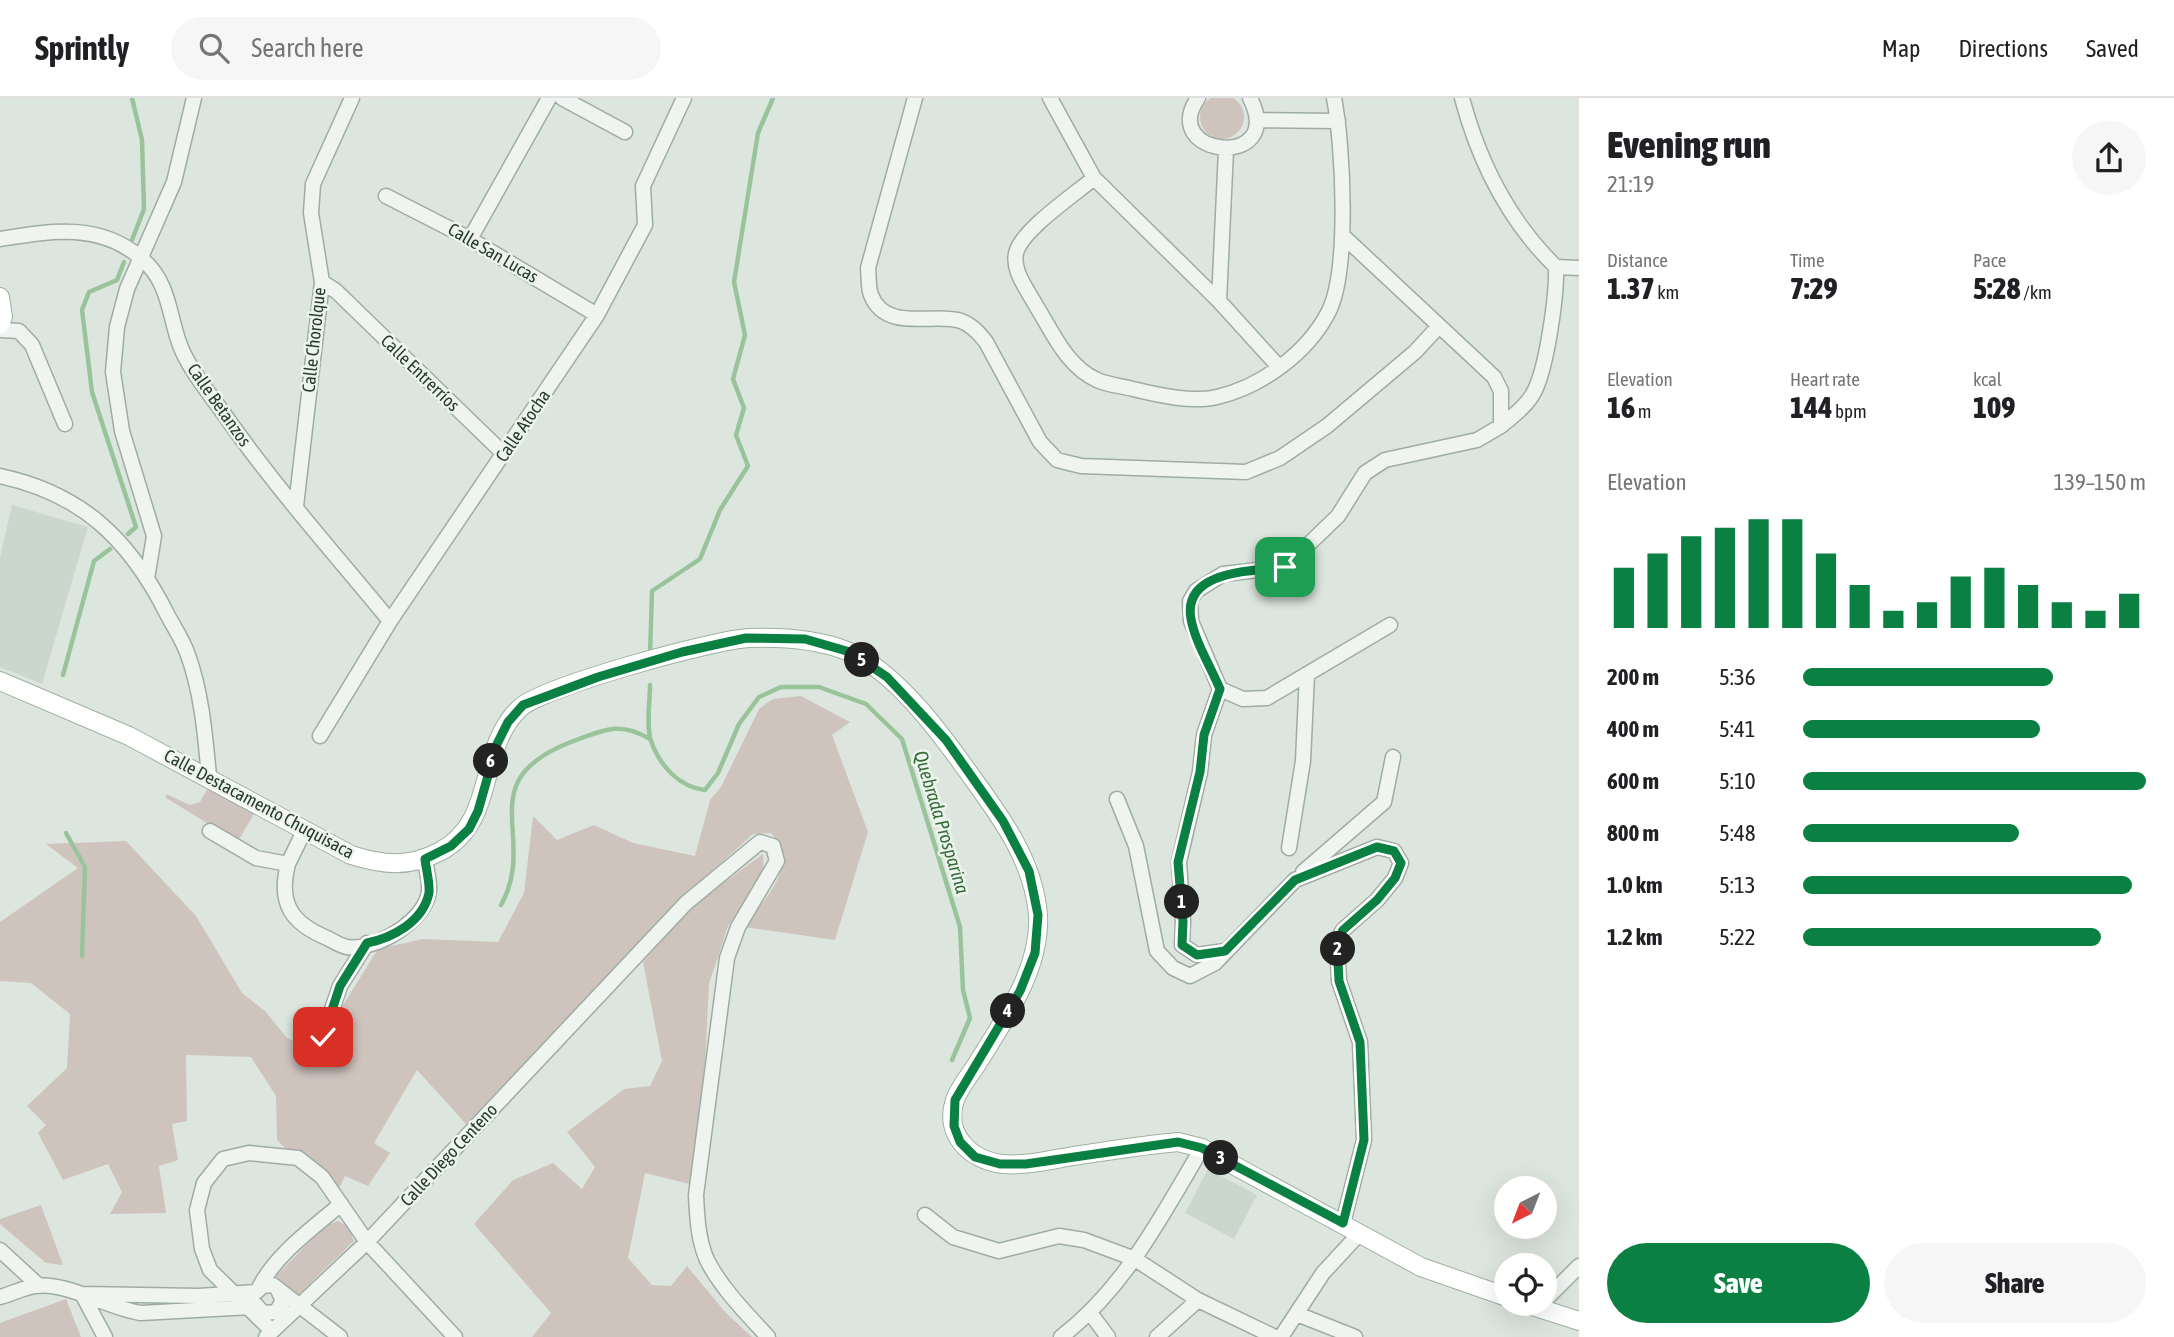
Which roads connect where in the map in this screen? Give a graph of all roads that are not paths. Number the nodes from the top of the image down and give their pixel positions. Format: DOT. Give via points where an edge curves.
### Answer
graph roads {
  1 [pos="194,98"];
  2 [pos="352,98"];
  3 [pos="549,98"];
  4 [pos="562,98"];
  5 [pos="684,98"];
  6 [pos="915,98"];
  7 [pos="1050,98"];
  8 [pos="1198,98"];
  9 [pos="1250,98"];
  10 [pos="1334,98"];
  11 [pos="1462,98"];
  12 [pos="1256,120"];
  13 [pos="1338,121"];
  14 [pos="625,132"];
  15 [pos="1226,150"];
  16 [pos="1094,178"];
  17 [pos="386,196"];
  18 [pos="1342,235"];
  19 [pos="0,239"];
  20 [pos="470,239"];
  21 [pos="140,257"];
  22 [pos="1556,267"];
  23 [pos="1579,268"];
  24 [pos="322,282"];
  25 [pos="0,297"];
  26 [pos="1219,301"];
  27 [pos="597,315"];
  28 [pos="0,324"];
  29 [pos="1439,326"];
  30 [pos="0,330"];
  31 [pos="1279,367"];
  32 [pos="65,424"];
  33 [pos="1502,426"];
  34 [pos="504,454"];
  35 [pos="0,476"];
  36 [pos="296,506"];
  37 [pos="148,579"];
  38 [pos="390,621"];
  39 [pos="1390,625"];
  40 [pos="1307,674"];
  41 [pos="0,681"];
  42 [pos="1220,689"];
  43 [pos="320,736"];
  44 [pos="1393,757"];
  45 [pos="209,776"];
  46 [pos="1116,799"];
  47 [pos="305,830"];
  48 [pos="210,831"];
  49 [pos="1289,848"];
  50 [pos="425,859"];
  51 [pos="288,864"];
  52 [pos="1295,880"];
  53 [pos="367,943"];
  54 [pos="1225,951"];
  55 [pos="323,1037"];
  56 [pos="1202,1148"];
  57 [pos="341,1204"];
  58 [pos="925,1216"];
  59 [pos="1343,1223"];
  60 [pos="1360,1233"];
  61 [pos="368,1242"];
  62 [pos="0,1250"];
  63 [pos="1135,1259"];
  64 [pos="1579,1266"];
  65 [pos="38,1285"];
  66 [pos="1557,1286"];
  67 [pos="277,1288"];
  68 [pos="1494,1292"];
  69 [pos="234,1293"];
  70 [pos="82,1294"];
  71 [pos="0,1297"];
  72 [pos="254,1299"];
  73 [pos="1198,1300"];
  74 [pos="300,1305"];
  75 [pos="276,1312"];
  76 [pos="1557,1312"];
  77 [pos="1091,1314"];
  78 [pos="1297,1314"];
  79 [pos="1579,1321"];
  80 [pos="105,1334"];
  81 [pos="269,1334"];
  82 [pos="340,1337"];
  83 [pos="455,1337"];
  84 [pos="768,1337"];
  85 [pos="1061,1337"];
  86 [pos="1108,1337"];
  87 [pos="1157,1337"];
  88 [pos="1275,1337"];
  89 [pos="1282,1337"];
  90 [pos="1355,1337"];
  1 -- 21 [label="street" via="174,182"];
  2 -- 24 [label="street, Calle Chorolque" via="313,184 311,213"];
  3 -- 20 [label="street"];
  4 -- 14 [label="street"];
  5 -- 27 [label="street, Calle Atocha" via="643,186 645,225"];
  6 -- 29 [label="street" via="868,268 872,297 888,314 914,320 960,320 975,329 1040,442 1057,460 1081,466 1246,472 1280,458 1327,426"];
  7 -- 16 [label="street"];
  8 -- 15 [label="street" via="1192,114 1197,135"];
  9 -- 12 [label="street"];
  10 -- 13 [label="street"];
  11 -- 22 [label="street" via="1473,140 1492,178 1527,239"];
  12 -- 13 [label="street"];
  12 -- 15 [label="street" via="1250,137"];
  13 -- 18 [label="street"];
  15 -- 26 [label="street"];
  16 -- 26 [label="street"];
  16 -- 31 [label="street" via="1029,234 1016,251 1018,274 1067,358 1097,380 1159,396 1182,397 1215,398 1259,382"];
  17 -- 20 [label="street, Calle San Lucas"];
  18 -- 29 [label="street"];
  18 -- 31 [label="street" via="1330,311 1314,335"];
  19 -- 21 [label="street, Calle Betanzos" via="57,229 94,234"];
  20 -- 27 [label="street, Calle San Lucas"];
  21 -- 36 [label="street, Calle Betanzos" via="159,275 187,361"];
  21 -- 37 [label="street" via="117,327 113,372 122,431 154,536"];
  22 -- 23 [label="street"];
  22 -- 33 [label="street" via="1557,290 1535,390"];
  24 -- 34 [label="street, Calle Entrerríos"];
  24 -- 36 [label="street, Calle Chorolque"];
  25 -- 28 [label="main road"];
  26 -- 31 [label="street"];
  27 -- 34 [label="street, Calle Atocha"];
  29 -- 33 [label="street" via="1494,377 1501,391"];
  30 -- 32 [label="street" via="19,331 32,345"];
  33 -- 42 [label="street" via="1477,440 1385,460 1365,473 1338,516 1285,567 1223,574 1196,590 1190,601 1191,621"];
  34 -- 38 [label="street, Calle Atocha"];
  35 -- 37 [label="street" via="34,483 79,505 109,531"];
  36 -- 38 [label="street, Calle Betanzos"];
  37 -- 45 [label="street" via="188,654 203,716"];
  38 -- 43 [label="street, Calle Atocha"];
  39 -- 40 [label="street"];
  40 -- 42 [label="street" via="1268,698 1243,699"];
  40 -- 49 [label="street" via="1303,761"];
  41 -- 45 [label="main road, Calle Destacamento Chuquisaca"];
  42 -- 54 [label="street" via="1204,735 1200,772 1178,862 1182,945 1197,955"];
  44 -- 52 [label="street" via="1384,802"];
  45 -- 47 [label="main road, Calle Destacamento Chuquisaca"];
  46 -- 54 [label="street" via="1136,846 1157,951 1173,968 1191,976 1215,963"];
  47 -- 50 [label="main road, Calle Destacamento Chuquisaca" via="376,863 401,865"];
  47 -- 51 [label="street"];
  48 -- 51 [label="street" via="256,858"];
  50 -- 53 [label="street" via="429,892 418,916 390,938"];
  50 -- 56 [label="main road, Calle Destacamento Chuquisaca" via="451,846 469,829 497,744 523,705 598,677 746,638 805,639 850,652 887,677 946,740 1003,821 1029,871 1038,915 1035,953 1020,991 955,1100 954,1126 960,1142 975,1157 1000,1164 1178,1142"];
  51 -- 53 [label="street" via="282,886 299,924 347,947"];
  52 -- 54 [label="street"];
  52 -- 59 [label="street" via="1377,847 1394,851 1401,863 1395,878 1343,930 1337,943 1339,981 1360,1042 1364,1140"];
  53 -- 55 [label="street" via="340,986"];
  56 -- 59 [label="main road, Calle Destacamento Chuquisaca"];
  56 -- 63 [label="street"];
  57 -- 61 [label="street"];
  57 -- 69 [label="street" via="322,1177 298,1158 249,1153 223,1159 204,1183 197,1210 210,1270"];
  57 -- 72 [label="street" via="264,1278"];
  58 -- 63 [label="street" via="953,1237 999,1251 1059,1236"];
  59 -- 60 [label="main road, Calle Destacamento Chuquisaca"];
  60 -- 68 [label="main road, Calle Destacamento Chuquisaca" via="1421,1266"];
  60 -- 78 [label="street" via="1323,1273"];
  61 -- 74 [label="street, Calle Diego Centeno"];
  61 -- 83 [label="street"];
  61 -- 84 [label="street, Calle Diego Centeno" via="686,903 760,842 772,846 777,861 738,927 727,958 696,1195 707,1260"];
  62 -- 65 [label="street"];
  63 -- 73 [label="street"];
  63 -- 77 [label="street"];
  64 -- 66 [label="street"];
  65 -- 70 [label="street"];
  65 -- 71 [label="street"];
  67 -- 72 [label="street" via="268,1285"];
  67 -- 74 [label="street"];
  67 -- 75 [label="street" via="283,1301"];
  69 -- 70 [label="street"];
  69 -- 72 [label="street"];
  70 -- 72 [label="street" via="141,1313"];
  70 -- 80 [label="street"];
  72 -- 75 [label="street" via="263,1313"];
  72 -- 81 [label="street"];
  73 -- 87 [label="street"];
  73 -- 88 [label="street"];
  74 -- 75 [label="street"];
  74 -- 81 [label="street, Calle Diego Centeno"];
  74 -- 82 [label="street"];
  76 -- 79 [label="main road"];
  77 -- 85 [label="street"];
  77 -- 86 [label="street"];
  78 -- 89 [label="street"];
  78 -- 90 [label="street"];
}
